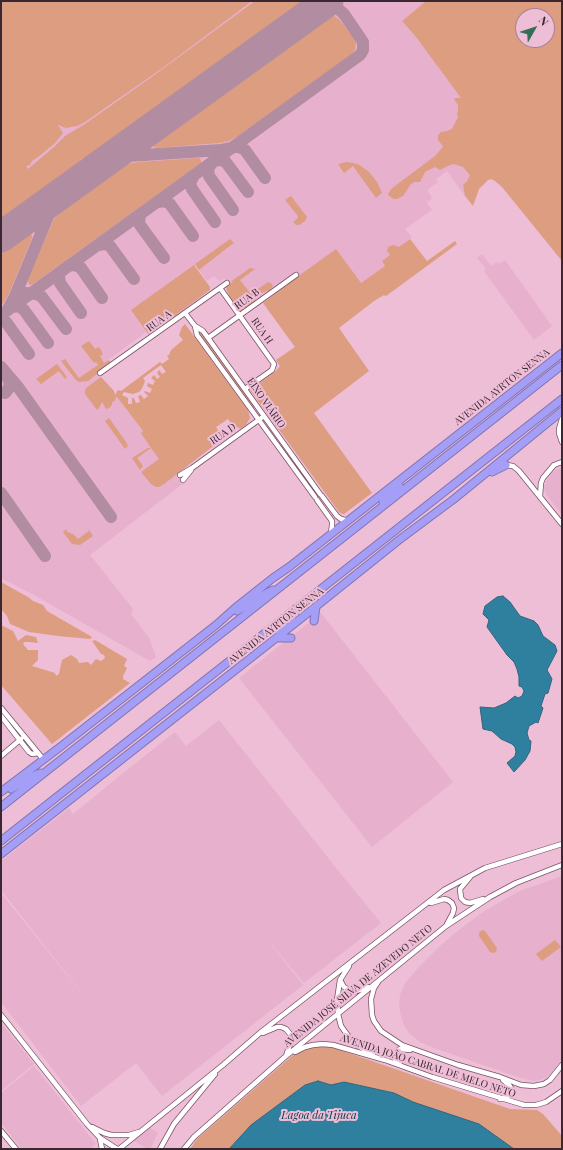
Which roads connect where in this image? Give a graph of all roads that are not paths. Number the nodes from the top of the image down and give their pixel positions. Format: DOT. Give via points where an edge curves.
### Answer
graph roads {
  1 [pos="296,275"];
  2 [pos="227,283"];
  3 [pos="220,288"];
  4 [pos="185,313"];
  5 [pos="240,315"];
  6 [pos="195,326"];
  7 [pos="208,338"];
  8 [pos="562,353"];
  9 [pos="562,365"];
  10 [pos="100,373"];
  11 [pos="245,389"];
  12 [pos="562,399"];
  13 [pos="258,408"];
  14 [pos="562,411"];
  15 [pos="252,412"];
  16 [pos="264,416"];
  17 [pos="562,419"];
  18 [pos="258,420"];
  19 [pos="562,442"];
  20 [pos="562,462"];
  21 [pos="506,465"];
  22 [pos="416,468"];
  23 [pos="181,477"];
  24 [pos="481,477"];
  25 [pos="540,496"];
  26 [pos="454,498"];
  27 [pos="334,514"];
  28 [pos="370,517"];
  29 [pos="330,518"];
  30 [pos="348,521"];
  31 [pos="562,524"];
  32 [pos="392,533"];
  33 [pos="331,534"];
  34 [pos="279,589"];
  35 [pos="305,601"];
  36 [pos="316,607"];
  37 [pos="314,621"];
  38 [pos="216,625"];
  39 [pos="276,638"];
  40 [pos="291,638"];
  41 [pos="268,644"];
  42 [pos="1,708"];
  43 [pos="1,716"];
  44 [pos="24,737"];
  45 [pos="20,740"];
  46 [pos="1,756"];
  47 [pos="40,756"];
  48 [pos="95,766"];
  49 [pos="49,769"];
  50 [pos="1,792"];
  51 [pos="1,795"];
  52 [pos="1,807"];
  53 [pos="56,810"];
  54 [pos="1,841"];
  55 [pos="562,844"];
  56 [pos="1,854"];
  57 [pos="562,865"];
  58 [pos="472,875"];
  59 [pos="490,897"];
  60 [pos="426,904"];
  61 [pos="446,926"];
  62 [pos="353,960"];
  63 [pos="380,978"];
  64 [pos="340,980"];
  65 [pos="371,986"];
  66 [pos="338,1014"];
  67 [pos="1,1015"];
  68 [pos="259,1034"];
  69 [pos="416,1050"];
  70 [pos="286,1056"];
  71 [pos="385,1060"];
  72 [pos="223,1065"];
  73 [pos="562,1065"];
  74 [pos="401,1066"];
  75 [pos="500,1077"];
  76 [pos="562,1091"];
  77 [pos="500,1099"];
  78 [pos="87,1124"];
  79 [pos="1,1131"];
  80 [pos="140,1132"];
  81 [pos="100,1138"];
  82 [pos="16,1149"];
  83 [pos="102,1149"];
  84 [pos="118,1149"];
  85 [pos="160,1149"];
  86 [pos="184,1149"];
  1 -- 5 [label="street, RUA B"];
  2 -- 3 [label="street, RUA A"];
  3 -- 4 [label="street, RUA A"];
  3 -- 5 [label="street, RUA H"];
  4 -- 6 [label="street, EIXO VIÁRIO"];
  4 -- 10 [label="street, RUA A"];
  5 -- 7 [label="street, RUA B"];
  5 -- 11 [label="street, RUA H" via="274,366"];
  6 -- 7 [label="street, EIXO VIÁRIO" via="204,331"];
  6 -- 15 [label="street, EIXO VIÁRIO" via="197,335"];
  7 -- 11 [label="street, EIXO VIÁRIO"];
  8 -- 22 [label="highway, AVENIDA AYRTON SENNA"];
  9 -- 28 [label="highway, AVENIDA AYRTON SENNA"];
  11 -- 13 [label="street, EIXO VIÁRIO"];
  12 -- 32 [label="highway, AVENIDA AYRTON SENNA"];
  13 -- 15 [label="street"];
  13 -- 16 [label="street, EIXO VIÁRIO"];
  14 -- 24 [label="highway, AVENIDA AYRTON SENNA"];
  15 -- 18 [label="street, EIXO VIÁRIO"];
  16 -- 18 [label="street, RUA D"];
  16 -- 27 [label="street, EIXO VIÁRIO"];
  17 -- 19 [label="street" via="559,433"];
  18 -- 23 [label="street, RUA D"];
  18 -- 29 [label="street, EIXO VIÁRIO"];
  20 -- 25 [label="street" via="551,468 543,478"];
  21 -- 24 [label="highway"];
  21 -- 25 [label="street" via="519,471"];
  22 -- 28 [label="highway"];
  22 -- 30 [label="highway, AVENIDA AYRTON SENNA"];
  24 -- 26 [label="highway, AVENIDA AYRTON SENNA"];
  25 -- 31 [label="street"];
  26 -- 32 [label="highway" via="423,518"];
  26 -- 36 [label="highway, AVENIDA AYRTON SENNA"];
  27 -- 29 [label="street"];
  27 -- 30 [label="street, EIXO VIÁRIO"];
  28 -- 34 [label="highway, AVENIDA AYRTON SENNA"];
  29 -- 33 [label="street"];
  30 -- 33 [label="highway, AVENIDA AYRTON SENNA"];
  32 -- 35 [label="highway, AVENIDA AYRTON SENNA"];
  33 -- 38 [label="highway, AVENIDA AYRTON SENNA"];
  34 -- 38 [label="highway" via="268,591"];
  34 -- 49 [label="highway, AVENIDA AYRTON SENNA"];
  35 -- 41 [label="highway"];
  35 -- 48 [label="highway, AVENIDA AYRTON SENNA"];
  36 -- 37 [label="highway"];
  36 -- 39 [label="highway, AVENIDA AYRTON SENNA"];
  38 -- 47 [label="highway, AVENIDA AYRTON SENNA" via="64,744"];
  39 -- 40 [label="highway"];
  39 -- 41 [label="highway, AVENIDA AYRTON SENNA"];
  41 -- 53 [label="highway, AVENIDA AYRTON SENNA"];
  42 -- 44 [label="street"];
  43 -- 45 [label="street"];
  44 -- 45 [label="street"];
  44 -- 47 [label="street"];
  45 -- 46 [label="street"];
  45 -- 47 [label="street" via="29,752"];
  47 -- 50 [label="highway, AVENIDA AYRTON SENNA"];
  48 -- 53 [label="highway"];
  48 -- 54 [label="highway, AVENIDA AYRTON SENNA"];
  49 -- 51 [label="highway"];
  49 -- 52 [label="highway, AVENIDA AYRTON SENNA"];
  53 -- 56 [label="highway, AVENIDA AYRTON SENNA"];
  55 -- 58 [label="street, AVENIDA JOSÉ SILVA DE AZEVEDO NETO" via="498,863"];
  57 -- 59 [label="street, AVENIDA JOSÉ SILVA DE AZEVEDO NETO" via="516,883"];
  58 -- 59 [label="street" via="460,888 461,898 470,903"];
  58 -- 60 [label="street, AVENIDA JOSÉ SILVA DE AZEVEDO NETO" via="444,890"];
  59 -- 61 [label="street, AVENIDA JOSÉ SILVA DE AZEVEDO NETO"];
  60 -- 61 [label="street" via="444,899 452,903 453,913"];
  60 -- 62 [label="street, AVENIDA JOSÉ SILVA DE AZEVEDO NETO"];
  61 -- 63 [label="street, AVENIDA JOSÉ SILVA DE AZEVEDO NETO"];
  62 -- 64 [label="street"];
  62 -- 68 [label="street, AVENIDA JOSÉ SILVA DE AZEVEDO NETO"];
  63 -- 65 [label="street, AVENIDA JOSÉ SILVA DE AZEVEDO NETO"];
  63 -- 69 [label="street, AVENIDA JOÃO CABRAL DE MELO NETO" via="371,999 374,1022 381,1031 402,1045"];
  64 -- 65 [label="street" via="344,987 354,992"];
  64 -- 66 [label="street"];
  65 -- 66 [label="street, AVENIDA JOSÉ SILVA DE AZEVEDO NETO"];
  66 -- 70 [label="street, AVENIDA JOSÉ SILVA DE AZEVEDO NETO"];
  66 -- 71 [label="street" via="341,1026 358,1046"];
  67 -- 78 [label="street"];
  68 -- 70 [label="street" via="277,1027 286,1029 291,1040"];
  68 -- 72 [label="street, AVENIDA JOSÉ SILVA DE AZEVEDO NETO"];
  69 -- 74 [label="street" via="400,1049 395,1052 395,1059"];
  69 -- 75 [label="street, AVENIDA JOÃO CABRAL DE MELO NETO"];
  70 -- 71 [label="street, AVENIDA JOÃO CABRAL DE MELO NETO" via="305,1047 323,1044"];
  70 -- 86 [label="street, AVENIDA JOSÉ SILVA DE AZEVEDO NETO" via="194,1137"];
  71 -- 74 [label="street, AVENIDA JOÃO CABRAL DE MELO NETO"];
  72 -- 80 [label="street, AVENIDA JOSÉ SILVA DE AZEVEDO NETO"];
  72 -- 85 [label="street, AVENIDA JOSÉ SILVA DE AZEVEDO NETO" via="174,1124"];
  73 -- 75 [label="street, AVENIDA JOÃO CABRAL DE MELO NETO" via="550,1080 534,1086 521,1085"];
  74 -- 77 [label="street, AVENIDA JOÃO CABRAL DE MELO NETO"];
  75 -- 77 [label="street" via="509,1085 511,1093"];
  76 -- 77 [label="street, AVENIDA JOÃO CABRAL DE MELO NETO" via="546,1102 536,1105"];
  78 -- 80 [label="street" via="111,1135"];
  78 -- 81 [label="street"];
  79 -- 82 [label="street"];
  80 -- 84 [label="street, AVENIDA JOSÉ SILVA DE AZEVEDO NETO"];
  81 -- 83 [label="street"];
  81 -- 84 [label="street"];
}
